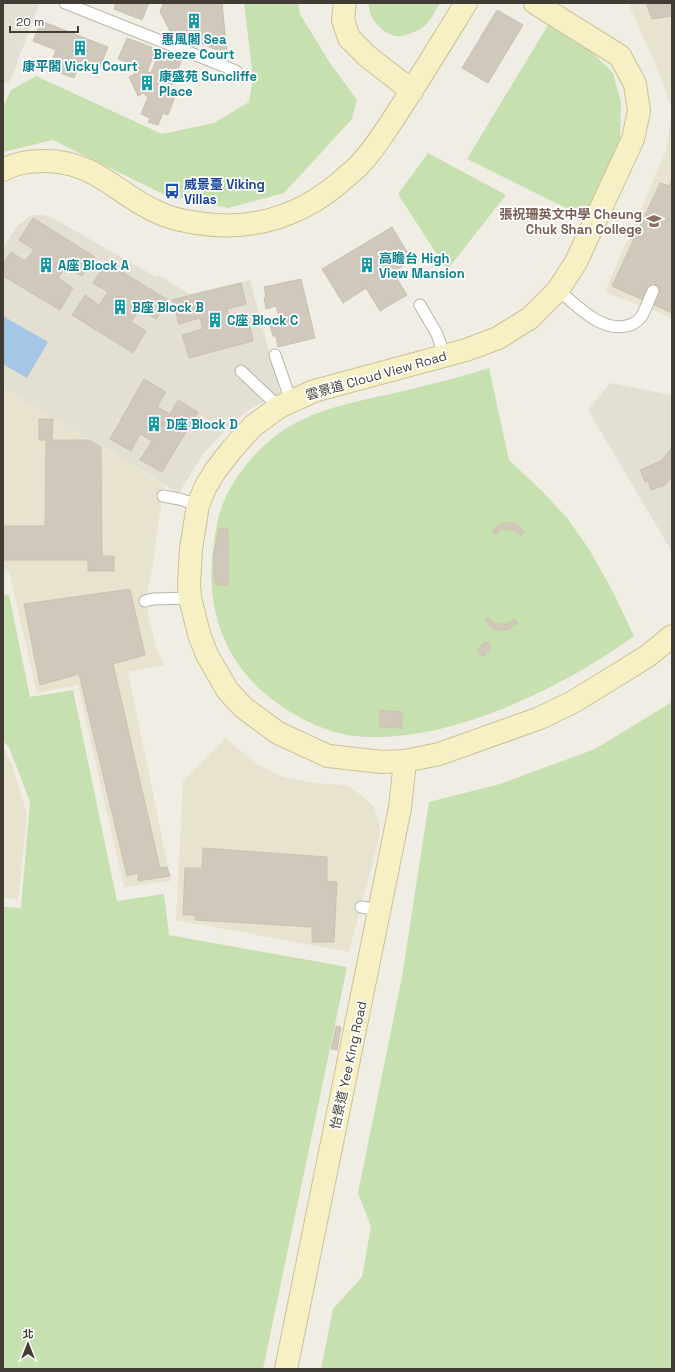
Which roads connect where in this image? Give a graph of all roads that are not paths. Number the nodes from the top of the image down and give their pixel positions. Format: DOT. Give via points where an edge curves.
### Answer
graph roads {
  1 [pos="65,3"];
  2 [pos="345,3"];
  3 [pos="466,3"];
  4 [pos="535,3"];
  5 [pos="236,71"];
  6 [pos="412,90"];
  7 [pos="3,170"];
  8 [pos="558,290"];
  9 [pos="653,291"];
  10 [pos="420,305"];
  11 [pos="275,355"];
  12 [pos="444,355"];
  13 [pos="241,371"];
  14 [pos="285,404"];
  15 [pos="163,496"];
  16 [pos="198,505"];
  17 [pos="190,598"];
  18 [pos="145,601"];
  19 [pos="672,636"];
  20 [pos="405,761"];
  21 [pos="286,1369"];
  1 -- 5 [label="lane"];
  2 -- 6 [label="street" via="343,20 349,38 367,56"];
  3 -- 6 [label="street"];
  4 -- 8 [label="street, 雲景道 Cloud View Road" via="620,56 635,84 639,111 633,139 576,262"];
  6 -- 7 [label="street" via="362,162 338,184 311,203 286,215 259,223 215,226 166,216 138,203 108,180 70,163 23,162"];
  8 -- 9 [label="lane" via="601,323 619,328 630,325 641,317"];
  8 -- 12 [label="street, 雲景道 Cloud View Road" via="530,318 498,338"];
  10 -- 12 [label="lane" via="437,334"];
  11 -- 14 [label="lane"];
  12 -- 14 [label="street, 雲景道 Cloud View Road" via="314,391"];
  13 -- 14 [label="lane"];
  14 -- 16 [label="street, 雲景道 Cloud View Road" via="253,426 233,448 215,471"];
  15 -- 16 [label="lane"];
  16 -- 17 [label="street, 雲景道 Cloud View Road" via="191,549"];
  17 -- 18 [label="lane"];
  17 -- 20 [label="street, 雲景道 Cloud View Road" via="207,655 228,691 244,708 278,733 328,756 382,762"];
  19 -- 20 [label="street, 雲景道 Cloud View Road" via="649,655 610,680 540,718 440,754"];
  20 -- 21 [label="street, 怡景道 Yee King Road" via="400,808 370,908"];
}
